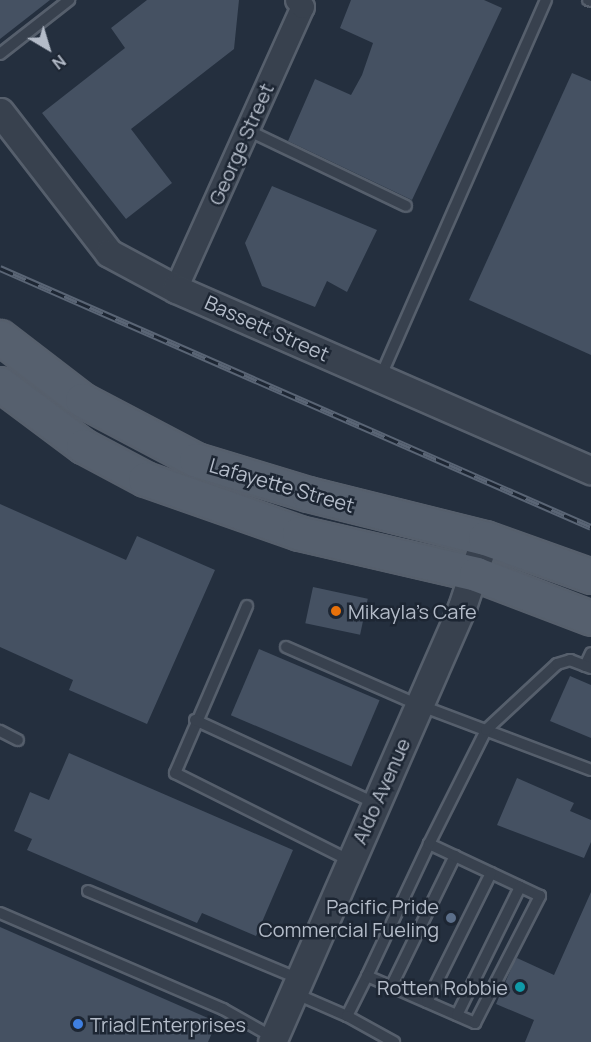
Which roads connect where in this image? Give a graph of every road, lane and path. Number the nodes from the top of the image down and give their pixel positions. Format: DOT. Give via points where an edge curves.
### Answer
graph roads {
  1 [pos="69,0"];
  2 [pos="297,0"];
  3 [pos="546,0"];
  4 [pos="0,54"];
  5 [pos="0,112"];
  6 [pos="247,130"];
  7 [pos="406,206"];
  8 [pos="176,289"];
  9 [pos="0,337"];
  10 [pos="380,378"];
  11 [pos="0,384"];
  12 [pos="591,470"];
  13 [pos="485,538"];
  14 [pos="476,574"];
  15 [pos="591,576"];
  16 [pos="247,606"];
  17 [pos="591,618"];
  18 [pos="286,647"];
  19 [pos="591,653"];
  20 [pos="588,667"];
  21 [pos="419,705"];
  22 [pos="195,720"];
  23 [pos="486,730"];
  24 [pos="0,731"];
  25 [pos="18,740"];
  26 [pos="591,770"];
  27 [pos="375,804"];
  28 [pos="429,844"];
  29 [pos="455,856"];
  30 [pos="351,861"];
  31 [pos="491,873"];
  32 [pos="520,887"];
  33 [pos="88,891"];
  34 [pos="0,913"];
  35 [pos="366,976"];
  36 [pos="296,986"];
  37 [pos="391,987"];
  38 [pos="427,1002"];
  39 [pos="457,1015"];
  40 [pos="347,1016"];
  41 [pos="273,1040"];
  42 [pos="394,1042"];
  1 -- 4 [label="lane"];
  2 -- 6 [label="street, George Street" via="303,7"];
  3 -- 10 [label="lane"];
  5 -- 8 [label="street, Bassett Street" via="109,253"];
  6 -- 7 [label="lane"];
  6 -- 8 [label="street, George Street"];
  8 -- 10 [label="street, Bassett Street"];
  9 -- 13 [label="main road, Lafayette Street" via="82,400 196,460 308,494"];
  10 -- 12 [label="street, Bassett Street"];
  11 -- 14 [label="main road, Lafayette Street" via="83,446 145,479 299,533"];
  13 -- 14 [label="street, Aldo Avenue"];
  13 -- 15 [label="main road, Lafayette Street"];
  14 -- 17 [label="main road, Lafayette Street"];
  14 -- 21 [label="street, Aldo Avenue"];
  16 -- 22 [label="lane"];
  18 -- 21 [label="lane"];
  19 -- 20 [label="lane"];
  20 -- 23 [label="lane" via="570,660 557,664"];
  21 -- 23 [label="lane"];
  21 -- 27 [label="street, Aldo Avenue"];
  22 -- 27 [label="lane"];
  22 -- 30 [label="lane" via="175,773"];
  23 -- 26 [label="lane"];
  23 -- 28 [label="lane"];
  24 -- 25 [label="lane"];
  27 -- 30 [label="street, Aldo Avenue"];
  28 -- 29 [label="lane"];
  28 -- 35 [label="lane"];
  29 -- 31 [label="lane"];
  29 -- 37 [label="lane"];
  30 -- 36 [label="street, Aldo Avenue"];
  31 -- 32 [label="lane"];
  31 -- 38 [label="lane"];
  32 -- 39 [label="lane"];
  32 -- 39 [label="lane" via="540,896 475,1023"];
  33 -- 36 [label="lane"];
  34 -- 41 [label="lane" via="223,1009"];
  35 -- 37 [label="lane"];
  35 -- 40 [label="lane"];
  36 -- 40 [label="lane"];
  36 -- 41 [label="street, Aldo Avenue"];
  37 -- 38 [label="lane"];
  38 -- 39 [label="lane"];
  40 -- 42 [label="lane"];
}
